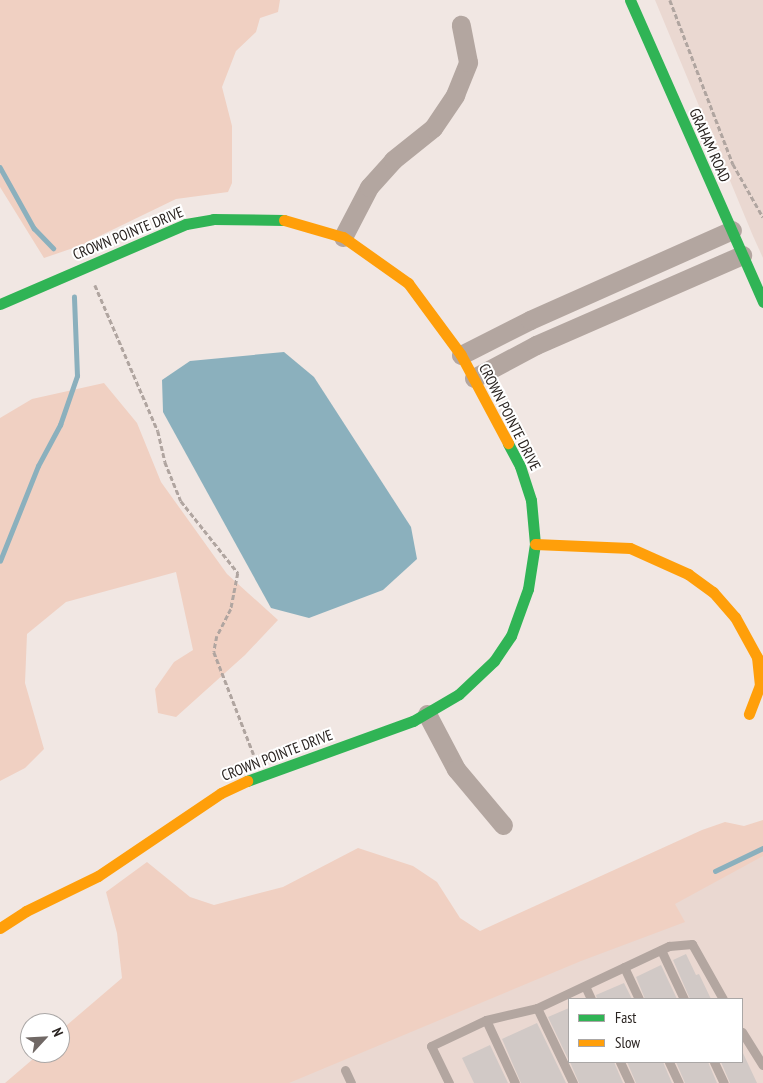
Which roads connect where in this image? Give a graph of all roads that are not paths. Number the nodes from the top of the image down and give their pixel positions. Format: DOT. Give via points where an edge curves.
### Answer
graph roads {
  1 [pos="630,0"];
  2 [pos="461,25"];
  3 [pos="732,230"];
  4 [pos="343,238"];
  5 [pos="742,255"];
  6 [pos="642,271"];
  7 [pos="652,294"];
  8 [pos="763,302"];
  9 [pos="0,304"];
  10 [pos="557,308"];
  11 [pos="568,332"];
  12 [pos="461,355"];
  13 [pos="474,378"];
  14 [pos="535,544"];
  15 [pos="427,714"];
  16 [pos="749,714"];
  17 [pos="503,825"];
  18 [pos="0,928"];
  19 [pos="661,950"];
  20 [pos="624,968"];
  21 [pos="585,986"];
  22 [pos="591,998"];
  23 [pos="639,998"];
  24 [pos="684,998"];
  25 [pos="722,998"];
  26 [pos="537,1008"];
  27 [pos="486,1020"];
  28 [pos="743,1034"];
  29 [pos="620,1063"];
  30 [pos="669,1063"];
  31 [pos="714,1063"];
  32 [pos="763,1066"];
  33 [pos="344,1070"];
  34 [pos="351,1083"];
  35 [pos="449,1083"];
  36 [pos="516,1083"];
  37 [pos="573,1083"];
  38 [pos="630,1083"];
  39 [pos="679,1083"];
  40 [pos="724,1083"];
  1 -- 3 [label="street, GRAHAM ROAD"];
  2 -- 4 [label="street" via="469,52 455,95 433,128 393,160 369,187"];
  3 -- 5 [label="street, GRAHAM ROAD"];
  3 -- 6 [label="street"];
  4 -- 9 [label="street, CROWN POINTE DRIVE" via="297,222 270,218 223,218 186,224"];
  4 -- 12 [label="street, CROWN POINTE DRIVE" via="367,251 408,283"];
  5 -- 7 [label="street"];
  5 -- 8 [label="street, GRAHAM ROAD"];
  6 -- 7 [label="street"];
  6 -- 10 [label="street"];
  7 -- 11 [label="street"];
  10 -- 11 [label="street"];
  10 -- 12 [label="street"];
  11 -- 13 [label="street"];
  12 -- 13 [label="street, CROWN POINTE DRIVE"];
  13 -- 14 [label="street, CROWN POINTE DRIVE" via="520,466 531,500"];
  14 -- 15 [label="street, CROWN POINTE DRIVE" via="523,606 503,648 479,678"];
  14 -- 16 [label="street" via="630,548 673,566 713,592 735,617 757,657 760,685"];
  15 -- 17 [label="street" via="456,769"];
  15 -- 18 [label="street, CROWN POINTE DRIVE" via="221,793 115,866"];
  19 -- 20 [label="lane"];
  19 -- 24 [label="lane"];
  19 -- 25 [label="lane" via="692,944"];
  20 -- 21 [label="lane"];
  20 -- 23 [label="lane"];
  21 -- 22 [label="lane"];
  21 -- 26 [label="lane"];
  26 -- 27 [label="lane"];
  26 -- 37 [label="lane"];
  27 -- 35 [label="lane" via="431,1046"];
  27 -- 36 [label="lane"];
  28 -- 32 [label="lane"];
  29 -- 38 [label="lane"];
  30 -- 39 [label="lane"];
  31 -- 40 [label="lane"];
  33 -- 34 [label="lane"];
}
